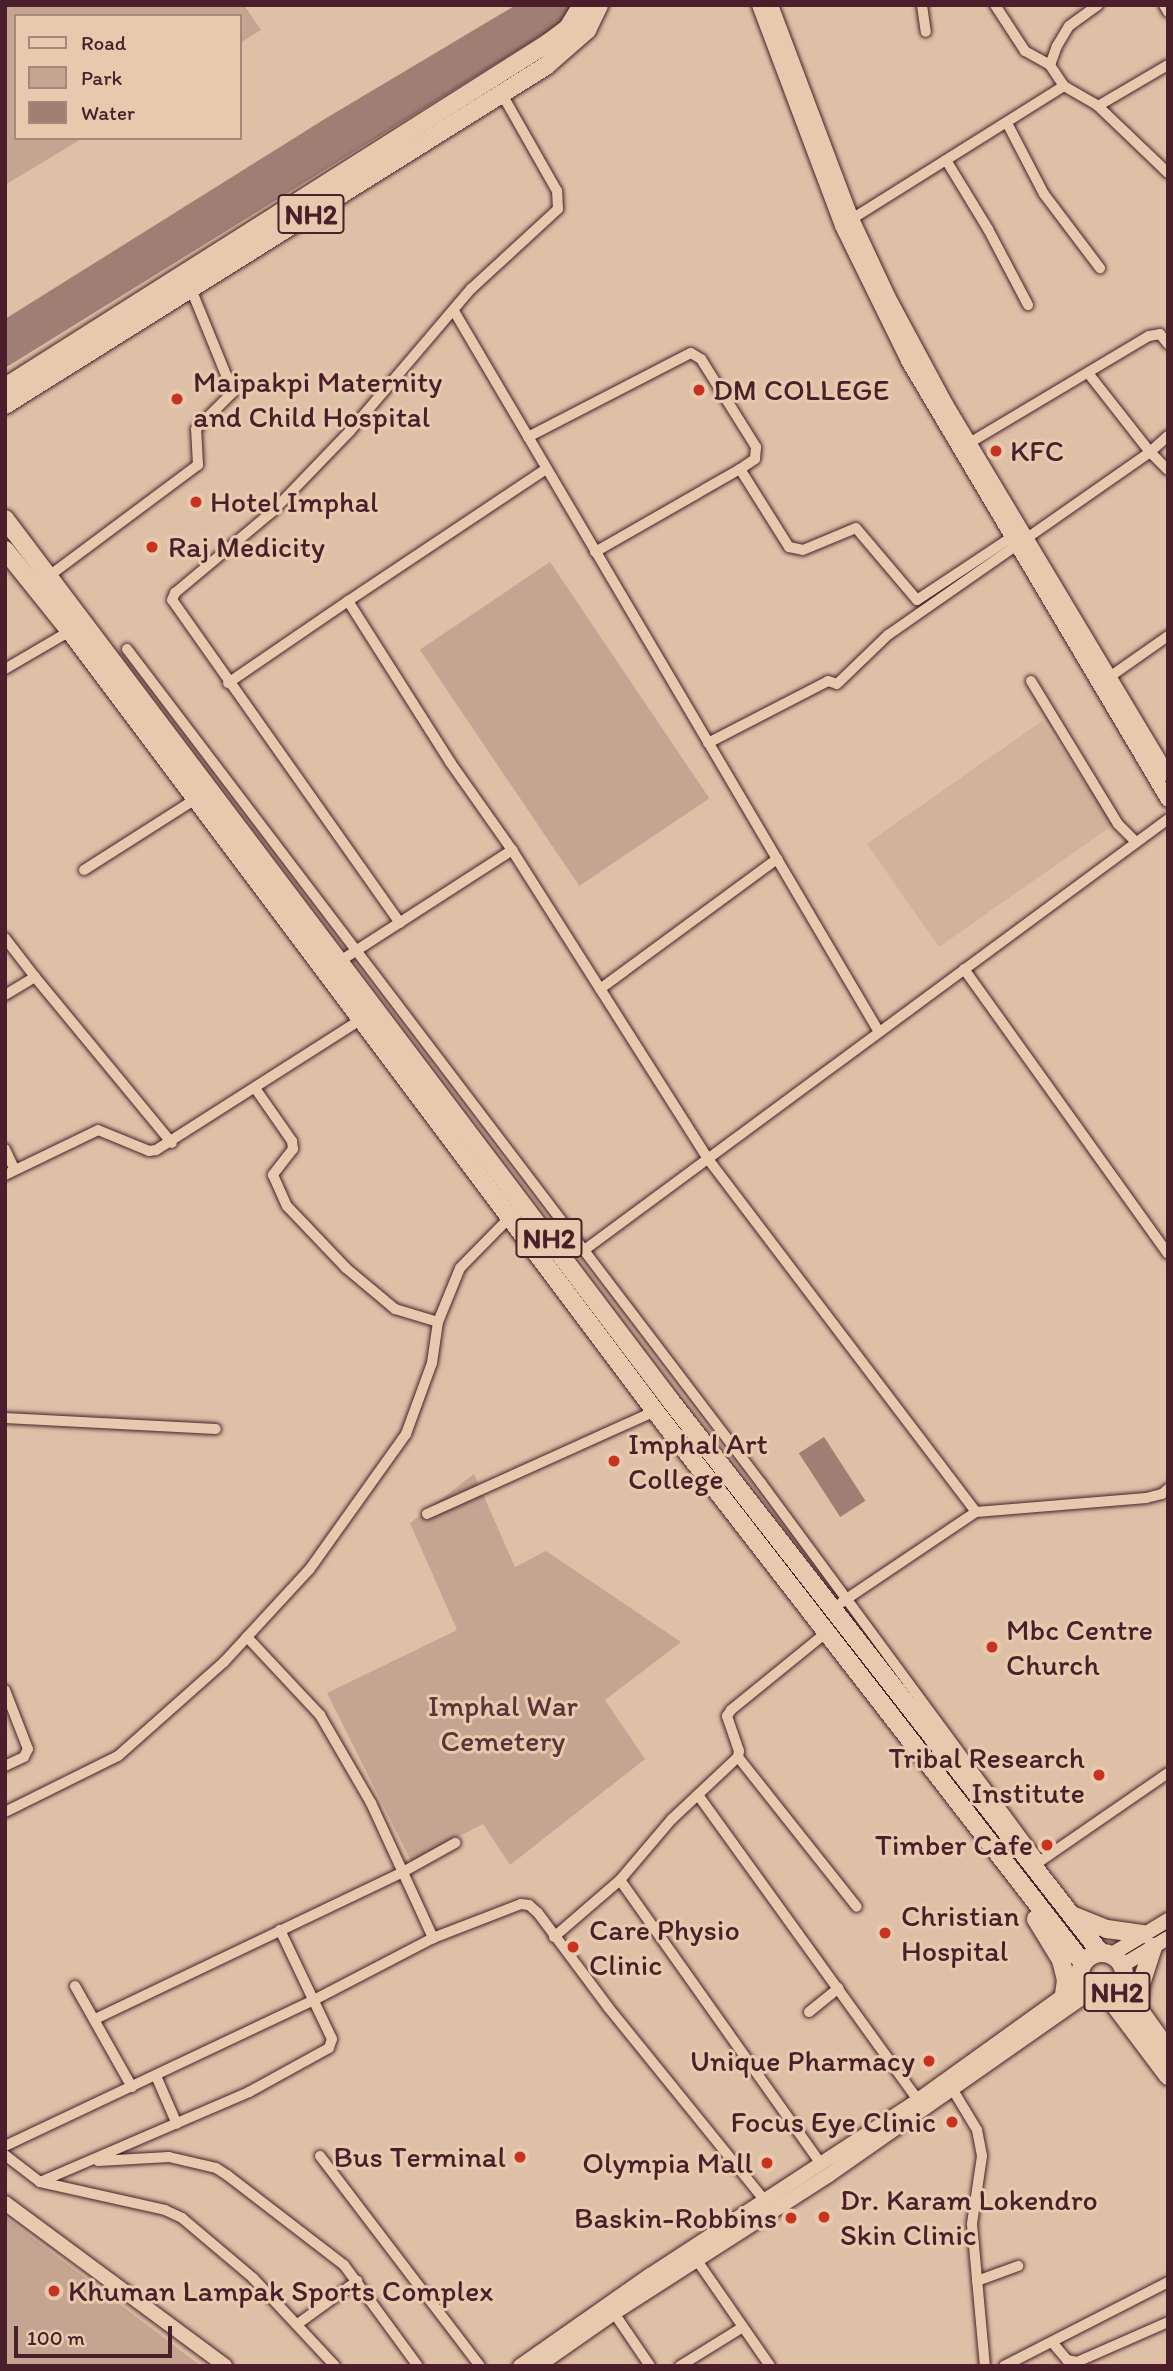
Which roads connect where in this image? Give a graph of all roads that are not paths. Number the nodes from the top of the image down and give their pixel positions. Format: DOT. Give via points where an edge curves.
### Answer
graph roads {
  1 [pos="582,5"];
  2 [pos="599,5"];
  3 [pos="760,5"];
  4 [pos="771,5"];
  5 [pos="922,5"];
  6 [pos="995,5"];
  7 [pos="1098,5"];
  8 [pos="1164,5"];
  9 [pos="1168,12"];
  10 [pos="926,32"];
  11 [pos="1050,65"];
  12 [pos="1168,65"];
  13 [pos="1064,86"];
  14 [pos="502,94"];
  15 [pos="1098,106"];
  16 [pos="1007,123"];
  17 [pos="946,160"];
  18 [pos="1168,173"];
  19 [pos="847,223"];
  20 [pos="1100,268"];
  21 [pos="191,289"];
  22 [pos="1028,305"];
  23 [pos="454,311"];
  24 [pos="1168,344"];
  25 [pos="914,359"];
  26 [pos="1088,373"];
  27 [pos="5,387"];
  28 [pos="5,405"];
  29 [pos="1168,436"];
  30 [pos="528,438"];
  31 [pos="971,442"];
  32 [pos="1150,452"];
  33 [pos="547,469"];
  34 [pos="740,469"];
  35 [pos="1168,470"];
  36 [pos="5,519"];
  37 [pos="1019,540"];
  38 [pos="5,550"];
  39 [pos="595,552"];
  40 [pos="49,576"];
  41 [pos="348,601"];
  42 [pos="69,631"];
  43 [pos="1168,636"];
  44 [pos="127,649"];
  45 [pos="5,669"];
  46 [pos="1108,678"];
  47 [pos="1031,681"];
  48 [pos="228,683"];
  49 [pos="708,743"];
  50 [pos="1168,775"];
  51 [pos="194,800"];
  52 [pos="1168,800"];
  53 [pos="1168,819"];
  54 [pos="1136,842"];
  55 [pos="512,850"];
  56 [pos="777,859"];
  57 [pos="252,861"];
  58 [pos="84,870"];
  59 [pos="400,923"];
  60 [pos="5,938"];
  61 [pos="358,950"];
  62 [pos="340,961"];
  63 [pos="964,969"];
  64 [pos="35,977"];
  65 [pos="600,989"];
  66 [pos="5,995"];
  67 [pos="362,1019"];
  68 [pos="879,1032"];
  69 [pos="255,1088"];
  70 [pos="172,1143"];
  71 [pos="5,1149"];
  72 [pos="708,1159"];
  73 [pos="10,1173"];
  74 [pos="523,1205"];
  75 [pos="509,1218"];
  76 [pos="583,1251"];
  77 [pos="1168,1254"];
  78 [pos="438,1322"];
  79 [pos="655,1411"];
  80 [pos="5,1418"];
  81 [pos="216,1429"];
  82 [pos="1168,1489"];
  83 [pos="976,1512"];
  84 [pos="427,1514"];
  85 [pos="840,1604"];
  86 [pos="827,1632"];
  87 [pos="247,1637"];
  88 [pos="5,1690"];
  89 [pos="738,1756"];
  90 [pos="5,1766"];
  91 [pos="1168,1773"];
  92 [pos="698,1795"];
  93 [pos="5,1812"];
  94 [pos="455,1843"];
  95 [pos="1036,1864"];
  96 [pos="403,1872"];
  97 [pos="620,1880"];
  98 [pos="1017,1880"];
  99 [pos="857,1907"];
  100 [pos="1069,1914"];
  101 [pos="1168,1920"];
  102 [pos="280,1930"];
  103 [pos="554,1937"];
  104 [pos="433,1938"];
  105 [pos="1155,1940"];
  106 [pos="1111,1957"];
  107 [pos="1083,1963"];
  108 [pos="75,1986"];
  109 [pos="1085,1988"];
  110 [pos="839,1989"];
  111 [pos="1115,1991"];
  112 [pos="1064,1995"];
  113 [pos="312,2001"];
  114 [pos="1138,2008"];
  115 [pos="809,2012"];
  116 [pos="95,2020"];
  117 [pos="1168,2050"];
  118 [pos="156,2076"];
  119 [pos="1168,2076"];
  120 [pos="132,2087"];
  121 [pos="953,2090"];
  122 [pos="918,2100"];
  123 [pos="177,2124"];
  124 [pos="5,2146"];
  125 [pos="5,2155"];
  126 [pos="320,2156"];
  127 [pos="86,2162"];
  128 [pos="822,2165"];
  129 [pos="40,2182"];
  130 [pos="765,2201"];
  131 [pos="5,2203"];
  132 [pos="722,2236"];
  133 [pos="696,2259"];
  134 [pos="1018,2266"];
  135 [pos="357,2281"];
  136 [pos="976,2281"];
  137 [pos="1168,2282"];
  138 [pos="614,2313"];
  139 [pos="1168,2322"];
  140 [pos="299,2323"];
  141 [pos="743,2327"];
  142 [pos="1052,2342"];
  143 [pos="552,2356"];
  144 [pos="225,2366"];
  145 [pos="335,2366"];
  146 [pos="418,2366"];
  147 [pos="480,2366"];
  148 [pos="520,2366"];
  149 [pos="538,2366"];
  150 [pos="650,2366"];
  151 [pos="680,2366"];
  152 [pos="769,2366"];
  153 [pos="985,2366"];
  154 [pos="1004,2366"];
  1 -- 27 [label="highway, NH2" via="568,27 548,43"];
  2 -- 14 [label="highway, NH2" via="587,30 573,44"];
  3 -- 19 [label="main road"];
  4 -- 19 [label="main road"];
  5 -- 10 [label="street"];
  6 -- 11 [label="street" via="1025,51"];
  7 -- 11 [label="street" via="1069,26"];
  8 -- 9 [label="street"];
  11 -- 13 [label="street"];
  12 -- 15 [label="street"];
  13 -- 15 [label="street"];
  13 -- 16 [label="street"];
  14 -- 21 [label="highway, NH2"];
  14 -- 23 [label="street" via="559,201 553,216 487,272"];
  15 -- 18 [label="street"];
  16 -- 17 [label="street"];
  16 -- 20 [label="street" via="1044,194"];
  17 -- 19 [label="street"];
  17 -- 22 [label="street"];
  19 -- 25 [label="main road"];
  21 -- 28 [label="highway, NH2"];
  21 -- 40 [label="street" via="233,392 196,429 198,465"];
  23 -- 30 [label="street"];
  23 -- 48 [label="street" via="272,512 174,593 174,604"];
  24 -- 26 [label="street" via="1160,334 1149,336"];
  25 -- 31 [label="main road"];
  25 -- 37 [label="main road"];
  26 -- 31 [label="street"];
  26 -- 32 [label="street"];
  29 -- 32 [label="street"];
  30 -- 33 [label="street"];
  30 -- 34 [label="street" via="691,353 701,359 757,447 755,459"];
  31 -- 37 [label="main road"];
  32 -- 35 [label="street"];
  32 -- 37 [label="street"];
  33 -- 39 [label="street"];
  33 -- 41 [label="street"];
  34 -- 37 [label="street" via="789,547 803,550 856,528 916,600"];
  34 -- 39 [label="street"];
  36 -- 40 [label="highway, NH2"];
  37 -- 46 [label="main road"];
  37 -- 49 [label="street" via="888,635 837,684 828,681"];
  37 -- 52 [label="main road"];
  38 -- 42 [label="highway, NH2"];
  39 -- 49 [label="street"];
  40 -- 57 [label="highway, NH2"];
  41 -- 48 [label="street"];
  41 -- 55 [label="street"];
  42 -- 45 [label="street"];
  42 -- 51 [label="highway, NH2"];
  43 -- 46 [label="street"];
  44 -- 61 [label="street"];
  46 -- 50 [label="main road"];
  47 -- 54 [label="street" via="1118,824"];
  48 -- 59 [label="street"];
  49 -- 56 [label="street"];
  51 -- 57 [label="highway, NH2"];
  51 -- 58 [label="street"];
  53 -- 54 [label="street"];
  54 -- 63 [label="street"];
  55 -- 59 [label="street"];
  55 -- 65 [label="street"];
  56 -- 65 [label="street"];
  56 -- 68 [label="street"];
  57 -- 62 [label="highway, NH2"];
  57 -- 67 [label="highway, NH2"];
  59 -- 61 [label="street"];
  60 -- 64 [label="street"];
  61 -- 62 [label="street"];
  61 -- 76 [label="street"];
  62 -- 74 [label="highway, NH2"];
  63 -- 68 [label="street"];
  63 -- 77 [label="street"];
  64 -- 66 [label="street"];
  64 -- 70 [label="street"];
  65 -- 72 [label="street"];
  67 -- 69 [label="street"];
  67 -- 75 [label="highway, NH2"];
  68 -- 72 [label="street"];
  69 -- 70 [label="street"];
  69 -- 78 [label="street" via="292,1141 293,1149 273,1175 301,1224 395,1310"];
  70 -- 73 [label="street" via="153,1152 98,1130"];
  71 -- 73 [label="street"];
  72 -- 76 [label="street"];
  72 -- 83 [label="street"];
  74 -- 75 [label="street"];
  74 -- 85 [label="highway, NH2"];
  75 -- 78 [label="street" via="460,1268"];
  75 -- 79 [label="highway, NH2"];
  76 -- 85 [label="street"];
  78 -- 87 [label="street" via="432,1363 406,1434 309,1570"];
  79 -- 84 [label="street"];
  79 -- 86 [label="highway, NH2"];
  80 -- 81 [label="street"];
  82 -- 83 [label="street" via="1146,1498"];
  83 -- 85 [label="street"];
  85 -- 95 [label="highway, NH2"];
  86 -- 89 [label="street" via="731,1710 727,1716"];
  86 -- 98 [label="highway, NH2"];
  87 -- 93 [label="street" via="156,1726 118,1756"];
  87 -- 96 [label="street" via="320,1715 371,1803"];
  88 -- 90 [label="street" via="28,1749 24,1757"];
  89 -- 92 [label="street"];
  89 -- 99 [label="street"];
  91 -- 95 [label="street"];
  92 -- 97 [label="street"];
  92 -- 110 [label="street"];
  94 -- 96 [label="street"];
  95 -- 100 [label="highway, NH2"];
  96 -- 102 [label="street"];
  96 -- 104 [label="street"];
  97 -- 103 [label="street"];
  97 -- 128 [label="street"];
  98 -- 107 [label="highway, NH2"];
  98 -- 112 [label="highway" via="1061,1960"];
  100 -- 105 [label="highway"];
  100 -- 106 [label="highway, NH2"];
  101 -- 105 [label="main road"];
  102 -- 113 [label="street"];
  102 -- 116 [label="street"];
  103 -- 104 [label="street" via="538,1913 521,1904"];
  103 -- 130 [label="street"];
  104 -- 113 [label="street"];
  105 -- 106 [label="main road"];
  105 -- 114 [label="highway"];
  106 -- 107 [label="highway, NH2"];
  106 -- 111 [label="highway, NH2"];
  107 -- 109 [label="highway, NH2"];
  108 -- 116 [label="street"];
  109 -- 111 [label="highway, NH2"];
  109 -- 112 [label="main road"];
  109 -- 121 [label="main road"];
  110 -- 115 [label="street"];
  110 -- 122 [label="street"];
  111 -- 114 [label="highway, NH2"];
  111 -- 119 [label="highway, NH2"];
  112 -- 122 [label="main road"];
  113 -- 118 [label="street"];
  113 -- 123 [label="street" via="332,2039 329,2048 249,2092"];
  114 -- 117 [label="highway, NH2"];
  116 -- 120 [label="street"];
  118 -- 120 [label="street"];
  118 -- 123 [label="street"];
  120 -- 124 [label="street"];
  121 -- 132 [label="main road" via="830,2175"];
  121 -- 136 [label="street" via="977,2130 982,2156 972,2224"];
  122 -- 128 [label="main road"];
  123 -- 127 [label="street"];
  125 -- 129 [label="street"];
  126 -- 147 [label="street"];
  127 -- 129 [label="street"];
  127 -- 135 [label="street" via="152,2156 216,2168 327,2249"];
  128 -- 130 [label="main road"];
  129 -- 140 [label="street" via="165,2210 182,2218"];
  130 -- 132 [label="main road"];
  131 -- 144 [label="main road"];
  132 -- 133 [label="main road"];
  132 -- 143 [label="main road"];
  133 -- 138 [label="main road"];
  133 -- 141 [label="street"];
  134 -- 136 [label="street"];
  135 -- 140 [label="street"];
  135 -- 146 [label="street"];
  136 -- 153 [label="street"];
  137 -- 142 [label="street"];
  138 -- 143 [label="main road"];
  138 -- 150 [label="street"];
  139 -- 142 [label="street" via="1077,2362 1067,2360"];
  140 -- 145 [label="street"];
  141 -- 151 [label="street"];
  141 -- 152 [label="street"];
  142 -- 154 [label="street"];
  143 -- 148 [label="main road"];
  143 -- 149 [label="main road"];
}
